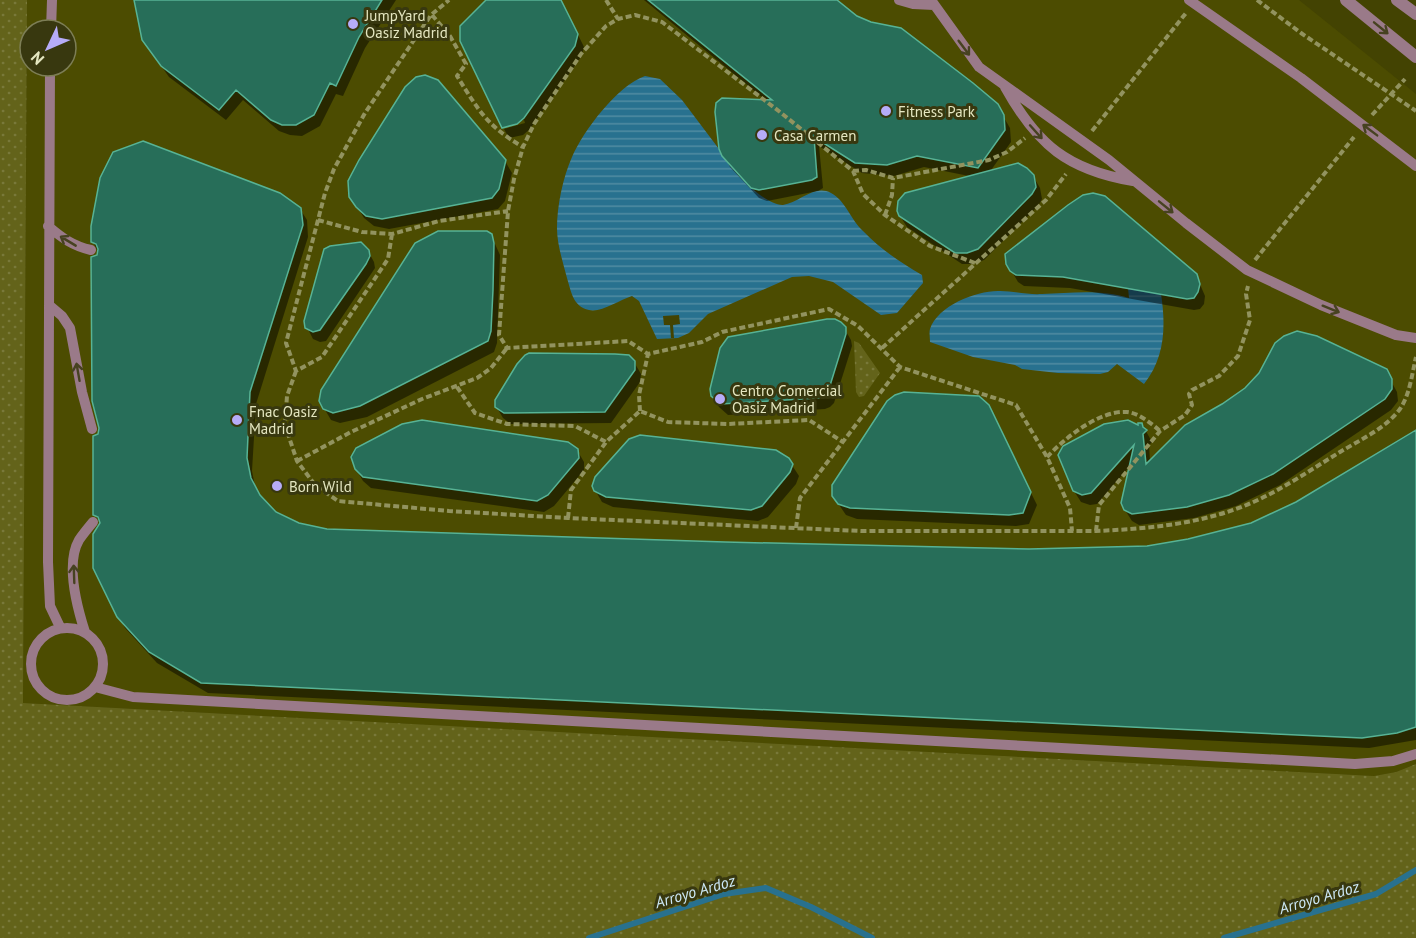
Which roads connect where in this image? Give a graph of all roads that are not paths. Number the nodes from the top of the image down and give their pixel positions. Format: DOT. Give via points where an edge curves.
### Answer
graph roads {
  1 [pos="52,0"];
  2 [pos="899,0"];
  3 [pos="1346,0"];
  4 [pos="1397,0"];
  5 [pos="1192,1"];
  6 [pos="932,3"];
  7 [pos="1416,15"];
  8 [pos="51,18"];
  9 [pos="1416,57"];
  10 [pos="50,78"];
  11 [pos="1003,84"];
  12 [pos="1416,166"];
  13 [pos="1136,182"];
  14 [pos="48,226"];
  15 [pos="91,250"];
  16 [pos="49,305"];
  17 [pos="1416,338"];
  18 [pos="93,429"];
  19 [pos="93,522"];
  20 [pos="60,627"];
  21 [pos="85,632"];
  22 [pos="95,687"];
  23 [pos="1416,754"];
  1 -- 8 [label="lane"];
  2 -- 6 [label="lane"];
  3 -- 9 [label="street, one-way"];
  4 -- 7 [label="street"];
  12 -- 5 [label="lane, one-way"];
  6 -- 11 [label="lane, one-way" via="979,67"];
  10 -- 14 [label="lane"];
  11 -- 13 [label="lane"];
  11 -- 13 [label="lane, one-way" via="1020,114 1067,161"];
  13 -- 17 [label="lane, one-way" via="1247,270 1395,335"];
  15 -- 14 [label="lane, one-way" via="63,240"];
  14 -- 16 [label="lane"];
  18 -- 16 [label="lane, one-way" via="70,328"];
  16 -- 20 [label="lane" via="48,562 50,606"];
  21 -- 19 [label="lane, one-way" via="76,605 72,570 78,542"];
  20 -- 21 [label="lane"];
  20 -- 22 [label="lane" via="49,631 33,648 30,660 35,682 53,698 64,700 76,699"];
  21 -- 22 [label="lane" via="101,650 104,663"];
  22 -- 23 [label="lane" via="133,697 1331,763 1393,761"];
}
